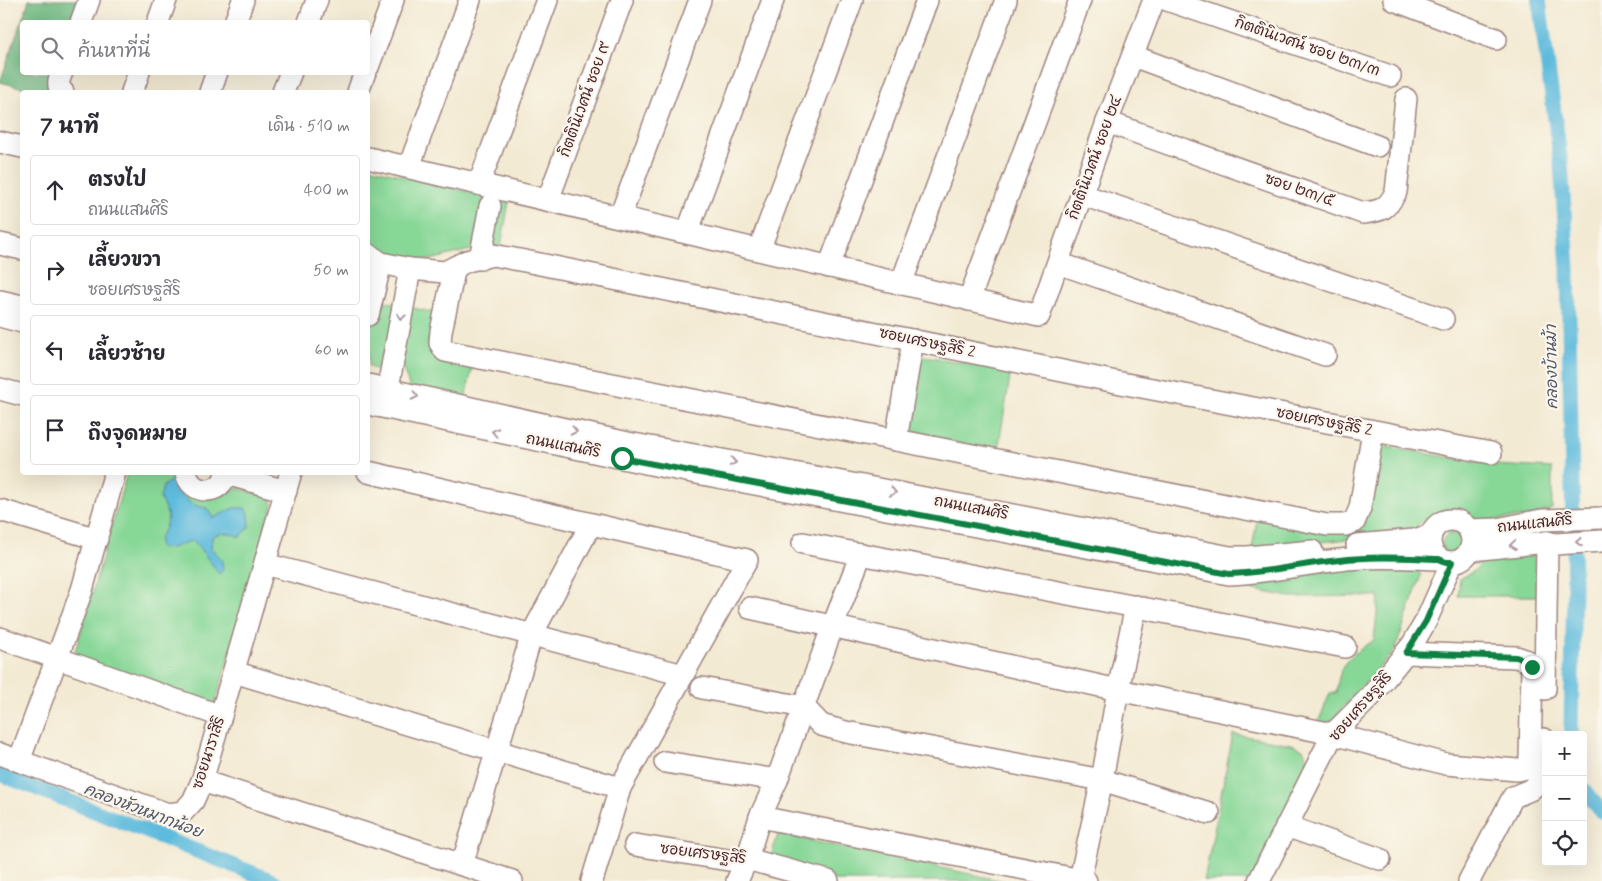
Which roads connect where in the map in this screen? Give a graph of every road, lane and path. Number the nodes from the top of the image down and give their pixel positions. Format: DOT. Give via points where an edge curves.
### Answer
graph roads {
  1 [pos="89,0"];
  2 [pos="166,0"];
  3 [pos="243,0"];
  4 [pos="317,0"];
  5 [pos="393,0"];
  6 [pos="470,0"];
  7 [pos="547,0"];
  8 [pos="622,0"];
  9 [pos="700,0"];
  10 [pos="773,0"];
  11 [pos="852,0"];
  12 [pos="927,0"];
  13 [pos="1006,0"];
  14 [pos="1080,0"];
  15 [pos="1154,0"];
  16 [pos="1167,0"];
  17 [pos="1394,0"];
  18 [pos="82,20"];
  19 [pos="159,20"];
  20 [pos="236,20"];
  21 [pos="310,20"];
  22 [pos="1496,39"];
  23 [pos="1133,56"];
  24 [pos="370,62"];
  25 [pos="61,75"];
  26 [pos="138,75"];
  27 [pos="216,75"];
  28 [pos="290,75"];
  29 [pos="364,75"];
  30 [pos="1390,76"];
  31 [pos="60,90"];
  32 [pos="133,90"];
  33 [pos="211,90"];
  34 [pos="285,90"];
  35 [pos="359,90"];
  36 [pos="1406,98"];
  37 [pos="1107,122"];
  38 [pos="0,142"];
  39 [pos="1377,146"];
  40 [pos="20,147"];
  41 [pos="370,158"];
  42 [pos="409,167"];
  43 [pos="479,184"];
  44 [pos="1083,195"];
  45 [pos="548,200"];
  46 [pos="490,206"];
  47 [pos="620,217"];
  48 [pos="687,233"];
  49 [pos="0,244"];
  50 [pos="20,249"];
  51 [pos="759,250"];
  52 [pos="374,258"];
  53 [pos="480,259"];
  54 [pos="1058,263"];
  55 [pos="455,267"];
  56 [pos="829,267"];
  57 [pos="410,269"];
  58 [pos="901,284"];
  59 [pos="370,297"];
  60 [pos="969,300"];
  61 [pos="0,301"];
  62 [pos="20,306"];
  63 [pos="0,316"];
  64 [pos="1444,319"];
  65 [pos="20,321"];
  66 [pos="913,340"];
  67 [pos="1325,355"];
  68 [pos="370,388"];
  69 [pos="0,389"];
  70 [pos="20,394"];
  71 [pos="380,400"];
  72 [pos="1373,431"];
  73 [pos="896,440"];
  74 [pos="1491,453"];
  75 [pos="370,472"];
  76 [pos="115,475"];
  77 [pos="187,475"];
  78 [pos="225,475"];
  79 [pos="240,475"];
  80 [pos="289,482"];
  81 [pos="0,510"];
  82 [pos="1602,518"];
  83 [pos="591,524"];
  84 [pos="1431,535"];
  85 [pos="97,539"];
  86 [pos="1470,540"];
  87 [pos="1602,540"];
  88 [pos="802,543"];
  89 [pos="1551,543"];
  90 [pos="861,554"];
  91 [pos="1310,557"];
  92 [pos="1446,561"];
  93 [pos="265,564"];
  94 [pos="1136,606"];
  95 [pos="750,608"];
  96 [pos="832,628"];
  97 [pos="532,634"];
  98 [pos="0,638"];
  99 [pos="1345,647"];
  100 [pos="1406,653"];
  101 [pos="57,658"];
  102 [pos="234,672"];
  103 [pos="683,674"];
  104 [pos="702,688"];
  105 [pos="1118,690"];
  106 [pos="804,707"];
  107 [pos="221,716"];
  108 [pos="1333,734"];
  109 [pos="498,751"];
  110 [pos="9,757"];
  111 [pos="665,762"];
  112 [pos="1545,776"];
  113 [pos="777,780"];
  114 [pos="1102,780"];
  115 [pos="202,781"];
  116 [pos="1542,781"];
  117 [pos="620,788"];
  118 [pos="1209,814"];
  119 [pos="760,816"];
  120 [pos="1286,826"];
  121 [pos="635,845"];
  122 [pos="747,859"];
  123 [pos="1380,859"];
  124 [pos="462,865"];
  125 [pos="1083,880"];
  126 [pos="512,881"];
  127 [pos="592,881"];
  128 [pos="737,881"];
  129 [pos="828,881"];
  130 [pos="1259,881"];
  131 [pos="1469,881"];
  1 -- 18 [label="street"];
  2 -- 19 [label="street"];
  3 -- 20 [label="street"];
  4 -- 21 [label="street"];
  5 -- 24 [label="street"];
  6 -- 42 [label="street"];
  7 -- 43 [label="street"];
  8 -- 45 [label="street, กิตตินิเวศน์ ซอย ๙"];
  9 -- 47 [label="street"];
  10 -- 48 [label="street"];
  11 -- 51 [label="street"];
  12 -- 56 [label="street"];
  13 -- 58 [label="street"];
  14 -- 60 [label="street"];
  15 -- 23 [label="street, กิตตินิเวศน์ ซอย ๒๔"];
  16 -- 30 [label="street, กิตตินิเวศน์ ซอย ๒๓/๓"];
  17 -- 22 [label="street"];
  23 -- 37 [label="street, กิตตินิเวศน์ ซอย ๒๔"];
  23 -- 39 [label="street"];
  25 -- 31 [label="street" via="58,82"];
  26 -- 32 [label="street"];
  27 -- 33 [label="street"];
  28 -- 34 [label="street"];
  29 -- 35 [label="street"];
  36 -- 37 [label="street, ซอย ๒๓/๕" via="1396,192 1389,205 1378,212 1363,213"];
  37 -- 44 [label="street, กิตตินิเวศน์ ซอย ๒๔"];
  38 -- 40 [label="street"];
  41 -- 42 [label="street"];
  42 -- 43 [label="street"];
  43 -- 45 [label="street"];
  44 -- 54 [label="street, กิตตินิเวศน์ ซอย ๒๔"];
  44 -- 64 [label="street"];
  45 -- 47 [label="street"];
  46 -- 53 [label="street"];
  47 -- 48 [label="street"];
  48 -- 51 [label="street"];
  49 -- 50 [label="street"];
  51 -- 56 [label="street"];
  52 -- 57 [label="street, ซอยเศรษฐสิริ 2"];
  52 -- 59 [label="street"];
  53 -- 55 [label="street, ซอยเศรษฐสิริ 2"];
  53 -- 66 [label="street, ซอยเศรษฐสิริ 2" via="493,255"];
  54 -- 60 [label="street, กิตตินิเวศน์ ซอย ๒๔" via="1039,316"];
  54 -- 67 [label="street"];
  55 -- 57 [label="street, ซอยเศรษฐสิริ 2" via="445,272"];
  55 -- 73 [label="street" via="441,331 440,342 445,351"];
  56 -- 58 [label="street"];
  57 -- 71 [label="street, one-way"];
  58 -- 60 [label="street"];
  61 -- 62 [label="street"];
  63 -- 65 [label="street"];
  66 -- 72 [label="street, ซอยเศรษฐสิริ 2"];
  66 -- 73 [label="street"];
  68 -- 71 [label="street, ถนนแสนศิริ"];
  69 -- 70 [label="street"];
  71 -- 91 [label="street, ถนนแสนศิริ" via="1181,556 1229,574 1256,573"];
  72 -- 73 [label="street" via="1360,508 1354,522 1345,525 1326,525"];
  72 -- 74 [label="street, ซอยเศรษฐสิริ 2"];
  75 -- 83 [label="street"];
  76 -- 85 [label="street, ซอยนาราสิริ"];
  77 -- 78 [label="street, ซอยนาราสิริ" via="194,487 207,491 219,487"];
  79 -- 80 [label="street, ซอยนาราสิริ"];
  80 -- 93 [label="street, ซอยนาราสิริ"];
  81 -- 85 [label="street"];
  82 -- 86 [label="street, ถนนแสนศิริ" via="1542,520 1497,529"];
  83 -- 97 [label="street"];
  83 -- 103 [label="street" via="747,560"];
  84 -- 86 [label="street" via="1445,521 1458,522"];
  84 -- 91 [label="street, ถนนแสนศิริ"];
  84 -- 92 [label="street" via="1431,548"];
  85 -- 101 [label="street, ซอยนาราสิริ"];
  89 -- 86 [label="street, ถนนแสนศิริ, one-way"];
  86 -- 92 [label="street" via="1460,560"];
  87 -- 89 [label="street, ถนนแสนศิริ, one-way"];
  88 -- 90 [label="street"];
  89 -- 112 [label="street"];
  90 -- 94 [label="street"];
  90 -- 96 [label="street"];
  91 -- 92 [label="street, ถนนแสนศิริ"];
  92 -- 100 [label="street, ซอยเศรษฐสิริ" via="1426,621"];
  93 -- 97 [label="street"];
  93 -- 102 [label="street, ซอยนาราสิริ"];
  94 -- 99 [label="street"];
  94 -- 105 [label="street"];
  95 -- 96 [label="street"];
  96 -- 105 [label="street"];
  96 -- 106 [label="street"];
  97 -- 103 [label="street"];
  97 -- 109 [label="street"];
  98 -- 101 [label="street"];
  100 -- 108 [label="street, ซอยเศรษฐสิริ" via="1371,696"];
  100 -- 108 [label="street" via="1516,657 1528,661 1532,667 1530,760 1526,768 1446,764"];
  101 -- 107 [label="street"];
  101 -- 110 [label="street, ซอยนาราสิริ"];
  102 -- 107 [label="street, ซอยนาราสิริ"];
  102 -- 109 [label="street"];
  103 -- 117 [label="street"];
  104 -- 106 [label="street"];
  105 -- 108 [label="street"];
  105 -- 114 [label="street"];
  106 -- 113 [label="street"];
  106 -- 114 [label="street" via="821,725 846,732"];
  107 -- 115 [label="street, ซอยนาราสิริ"];
  108 -- 120 [label="street, ซอยเศรษฐสิริ"];
  109 -- 117 [label="street"];
  109 -- 124 [label="street"];
  110 -- 115 [label="street, ซอยนาราสิริ" via="168,814 183,812 193,801"];
  111 -- 113 [label="street"];
  113 -- 119 [label="street"];
  114 -- 118 [label="street"];
  114 -- 125 [label="street"];
  115 -- 124 [label="street"];
  116 -- 131 [label="street" via="1512,798"];
  117 -- 127 [label="street"];
  119 -- 122 [label="street"];
  119 -- 125 [label="street"];
  120 -- 123 [label="street"];
  120 -- 130 [label="street, ซอยเศรษฐสิริ"];
  121 -- 122 [label="street, ซอยเศรษฐสิริ" via="728,860"];
  122 -- 128 [label="street"];
  122 -- 129 [label="street, ซอยเศรษฐสิริ"];
  124 -- 126 [label="street"];
}
